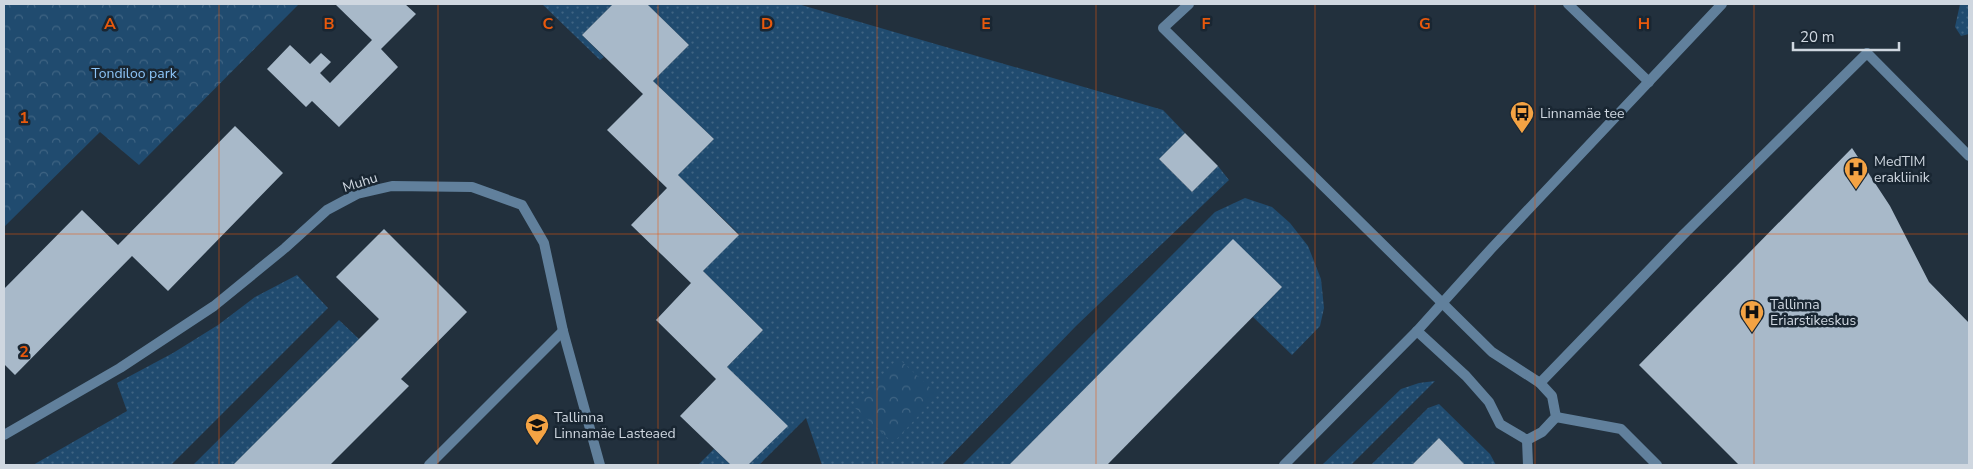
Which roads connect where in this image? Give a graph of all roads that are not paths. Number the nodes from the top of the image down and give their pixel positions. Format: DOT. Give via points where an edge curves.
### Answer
graph roads {
  1 [pos="1189,4"];
  2 [pos="1568,4"];
  3 [pos="1722,4"];
  4 [pos="1649,82"];
  5 [pos="1969,156"];
  6 [pos="1442,303"];
  7 [pos="563,331"];
  8 [pos="1417,331"];
  9 [pos="1540,383"];
  10 [pos="1556,417"];
  11 [pos="4,435"];
  12 [pos="1526,440"];
  13 [pos="429,465"];
  14 [pos="600,465"];
  15 [pos="1284,465"];
  16 [pos="1528,465"];
  17 [pos="1657,465"];
  1 -- 6 [label="street" via="1163,28"];
  2 -- 4 [label="street"];
  3 -- 4 [label="street"];
  4 -- 6 [label="street"];
  5 -- 9 [label="street" via="1868,53"];
  6 -- 8 [label="street"];
  6 -- 9 [label="street" via="1492,352"];
  7 -- 11 [label="street, Muhu" via="544,242 522,205 472,187 392,186 357,194 327,210 214,306 120,368"];
  7 -- 13 [label="street"];
  7 -- 14 [label="street, Muhu"];
  8 -- 12 [label="street" via="1489,402 1500,424"];
  8 -- 15 [label="street"];
  9 -- 10 [label="street" via="1552,396"];
  10 -- 12 [label="street" via="1542,432"];
  10 -- 17 [label="street" via="1621,429"];
  12 -- 16 [label="street"];
}
